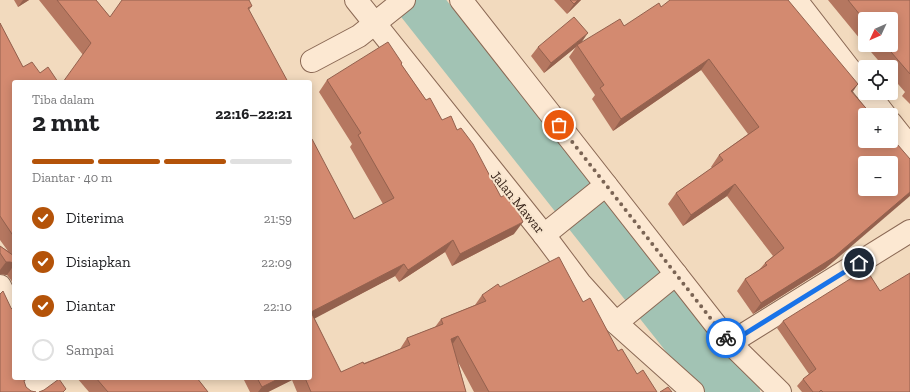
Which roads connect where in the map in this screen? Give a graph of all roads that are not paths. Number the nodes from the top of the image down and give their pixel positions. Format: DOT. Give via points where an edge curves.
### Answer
graph roads {
  1 [pos="356,0"];
  2 [pos="404,0"];
  3 [pos="796,0"];
  4 [pos="466,2"];
  5 [pos="377,22"];
  6 [pos="312,62"];
  7 [pos="858,80"];
  8 [pos="873,100"];
  9 [pos="880,108"];
  10 [pos="898,132"];
  11 [pos="910,148"];
  12 [pos="599,191"];
  13 [pos="910,231"];
  14 [pos="548,232"];
  15 [pos="670,278"];
  16 [pos="0,286"];
  17 [pos="12,310"];
  18 [pos="620,320"];
  19 [pos="730,343"];
  20 [pos="44,380"];
  21 [pos="48,380"];
  22 [pos="28,392"];
  23 [pos="55,392"];
  24 [pos="693,392"];
  25 [pos="780,392"];
  1 -- 5 [label="street, Jalan Mawar"];
  2 -- 5 [label="street"];
  3 -- 7 [label="street"];
  4 -- 12 [label="street"];
  5 -- 6 [label="street" via="359,36"];
  5 -- 14 [label="street, Jalan Mawar"];
  8 -- 9 [label="street"];
  10 -- 11 [label="street"];
  12 -- 14 [label="street"];
  12 -- 15 [label="street"];
  13 -- 19 [label="street"];
  14 -- 18 [label="street, Jalan Mawar" via="580,283"];
  15 -- 18 [label="street"];
  15 -- 19 [label="street"];
  16 -- 17 [label="street"];
  18 -- 24 [label="street, Jalan Mawar"];
  19 -- 25 [label="street"];
  20 -- 22 [label="street"];
  21 -- 23 [label="street"];
}
